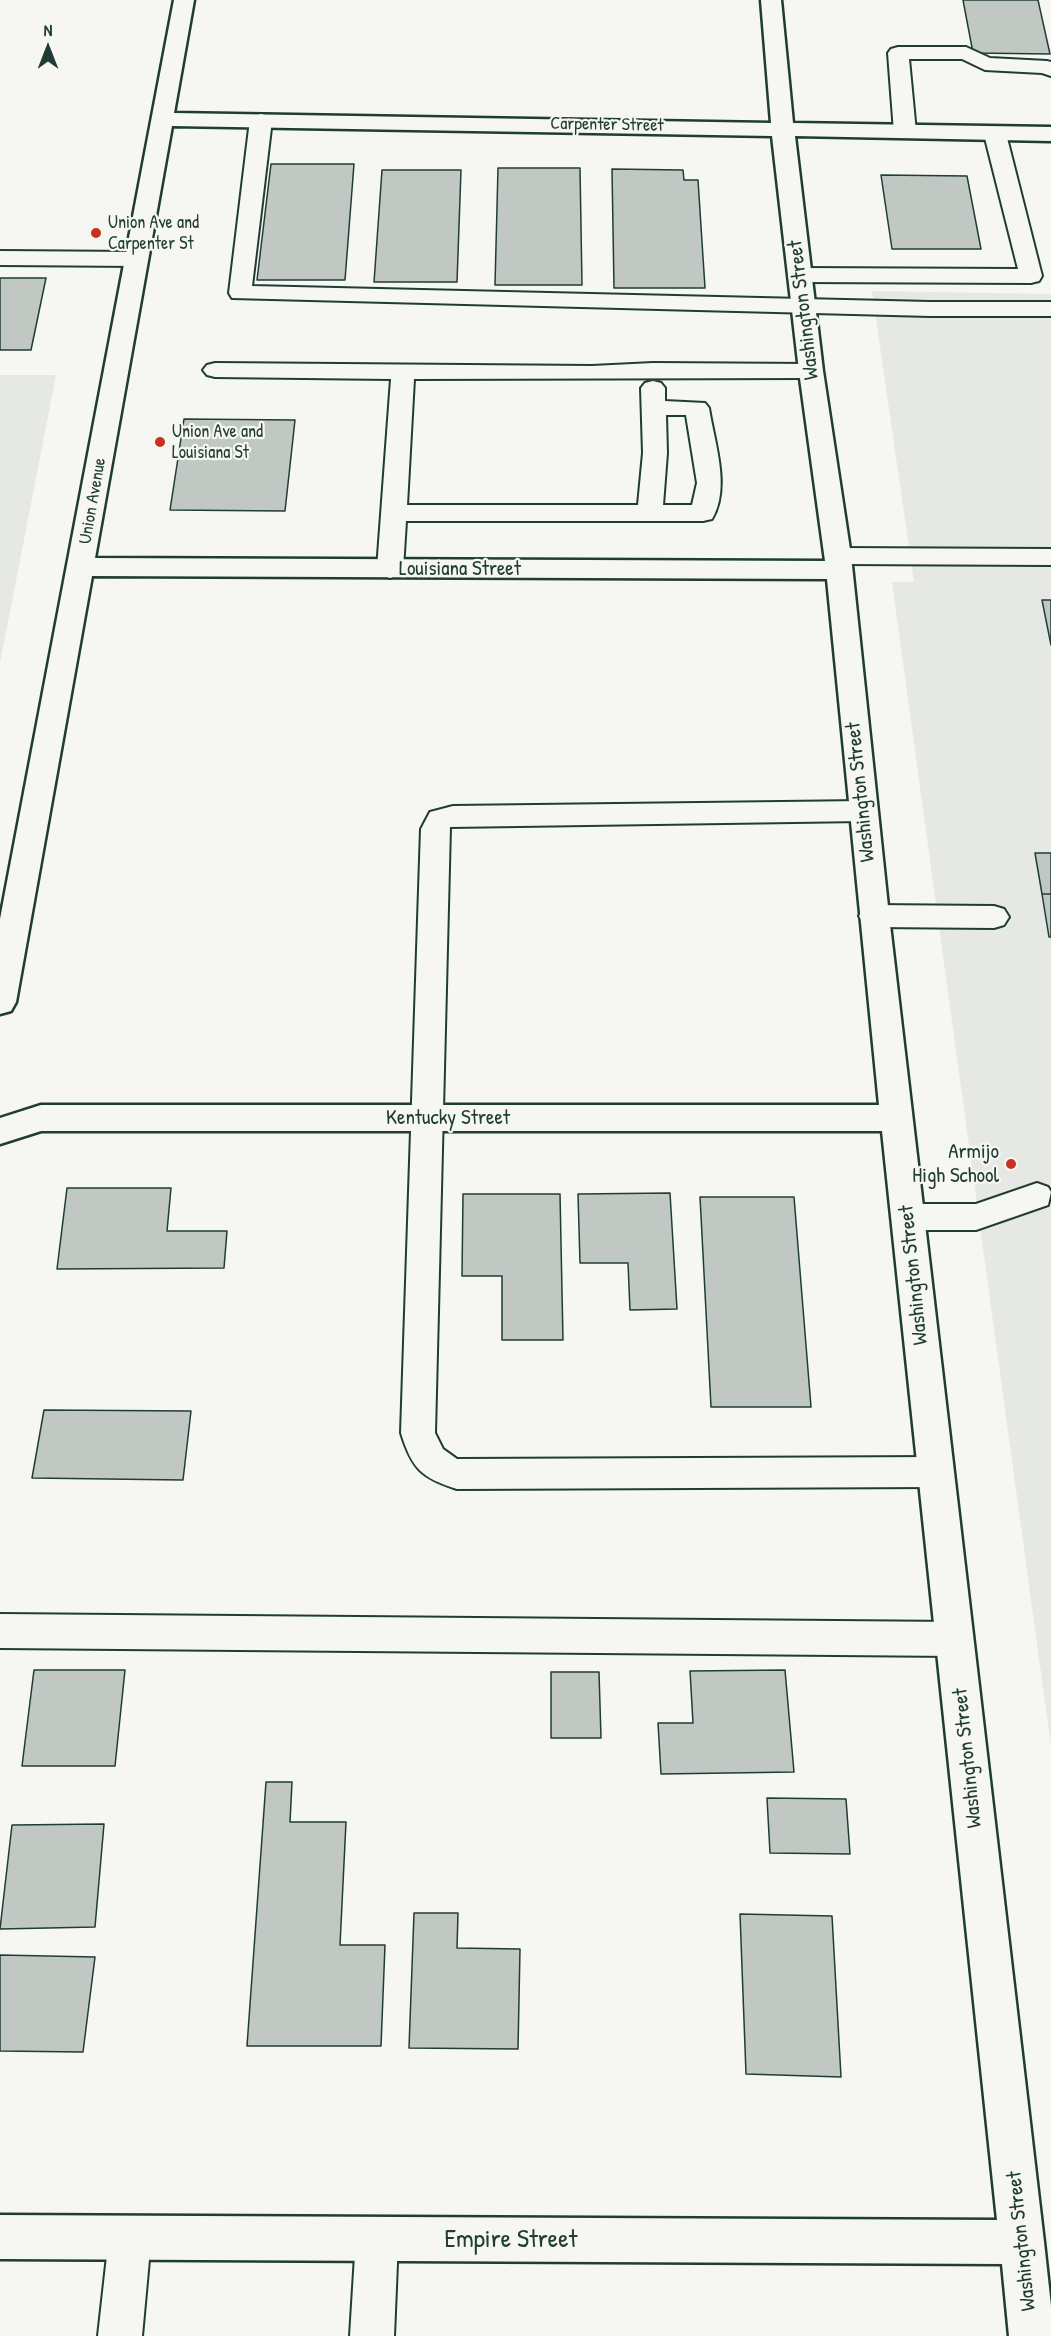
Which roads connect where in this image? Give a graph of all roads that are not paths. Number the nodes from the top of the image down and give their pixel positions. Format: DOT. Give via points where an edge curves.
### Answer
graph roads {
  1 [pos="184,0"];
  2 [pos="771,0"];
  3 [pos="1051,70"];
  4 [pos="163,119"];
  5 [pos="261,120"];
  6 [pos="783,128"];
  7 [pos="905,132"];
  8 [pos="995,134"];
  9 [pos="1051,134"];
  10 [pos="0,258"];
  11 [pos="137,259"];
  12 [pos="800,275"];
  13 [pos="804,305"];
  14 [pos="1051,309"];
  15 [pos="215,370"];
  16 [pos="653,370"];
  17 [pos="811,371"];
  18 [pos="403,372"];
  19 [pos="654,408"];
  20 [pos="393,513"];
  21 [pos="650,513"];
  22 [pos="1051,557"];
  23 [pos="838,563"];
  24 [pos="81,567"];
  25 [pos="390,569"];
  26 [pos="863,812"];
  27 [pos="873,916"];
  28 [pos="994,917"];
  29 [pos="0,1002"];
  30 [pos="425,1118"];
  31 [pos="897,1118"];
  32 [pos="0,1131"];
  33 [pos="1037,1196"];
  34 [pos="908,1217"];
  35 [pos="936,1472"];
  36 [pos="0,1631"];
  37 [pos="955,1639"];
  38 [pos="0,2237"];
  39 [pos="130,2238"];
  40 [pos="376,2239"];
  41 [pos="1022,2242"];
  42 [pos="120,2336"];
  43 [pos="372,2336"];
  44 [pos="1032,2336"];
  1 -- 4 [label="street, Union Avenue"];
  2 -- 6 [label="street, Washington Street"];
  3 -- 7 [label="lane" via="985,64 966,53 898,52"];
  4 -- 5 [label="street, Carpenter Street"];
  4 -- 11 [label="street, Union Avenue"];
  5 -- 6 [label="street, Carpenter Street"];
  5 -- 13 [label="lane" via="240,293"];
  6 -- 7 [label="street, Carpenter Street"];
  6 -- 12 [label="street, Washington Street"];
  7 -- 8 [label="street, Carpenter Street"];
  8 -- 9 [label="street, Carpenter Street"];
  8 -- 12 [label="lane" via="1031,276"];
  10 -- 11 [label="lane"];
  11 -- 24 [label="street, Union Avenue"];
  12 -- 13 [label="street, Washington Street"];
  13 -- 14 [label="lane"];
  13 -- 17 [label="street, Washington Street"];
  15 -- 18 [label="lane"];
  16 -- 17 [label="lane"];
  16 -- 18 [label="lane"];
  16 -- 19 [label="lane"];
  17 -- 23 [label="street, Washington Street"];
  18 -- 20 [label="lane"];
  19 -- 21 [label="lane"];
  19 -- 21 [label="lane" via="697,408 709,483 703,513"];
  20 -- 21 [label="lane"];
  20 -- 25 [label="lane"];
  22 -- 23 [label="lane"];
  23 -- 25 [label="street, Louisiana Street"];
  23 -- 26 [label="street, Washington Street"];
  24 -- 25 [label="street, Louisiana Street"];
  24 -- 29 [label="street, Union Avenue"];
  26 -- 27 [label="street, Washington Street"];
  26 -- 30 [label="lane" via="440,819 435,829"];
  27 -- 28 [label="lane"];
  27 -- 31 [label="street, Washington Street"];
  30 -- 31 [label="street, Kentucky Street"];
  30 -- 32 [label="street, Kentucky Street" via="41,1118"];
  30 -- 35 [label="lane" via="418,1433 424,1452 438,1469 457,1474"];
  31 -- 34 [label="street, Washington Street"];
  33 -- 34 [label="lane" via="976,1217"];
  34 -- 35 [label="street, Washington Street"];
  35 -- 37 [label="street, Washington Street"];
  36 -- 37 [label="lane"];
  37 -- 41 [label="street, Washington Street"];
  38 -- 39 [label="street, Empire Street"];
  39 -- 40 [label="street, Empire Street"];
  39 -- 42 [label="lane"];
  40 -- 41 [label="street, Empire Street"];
  40 -- 43 [label="lane"];
  41 -- 44 [label="street, Washington Street"];
}
